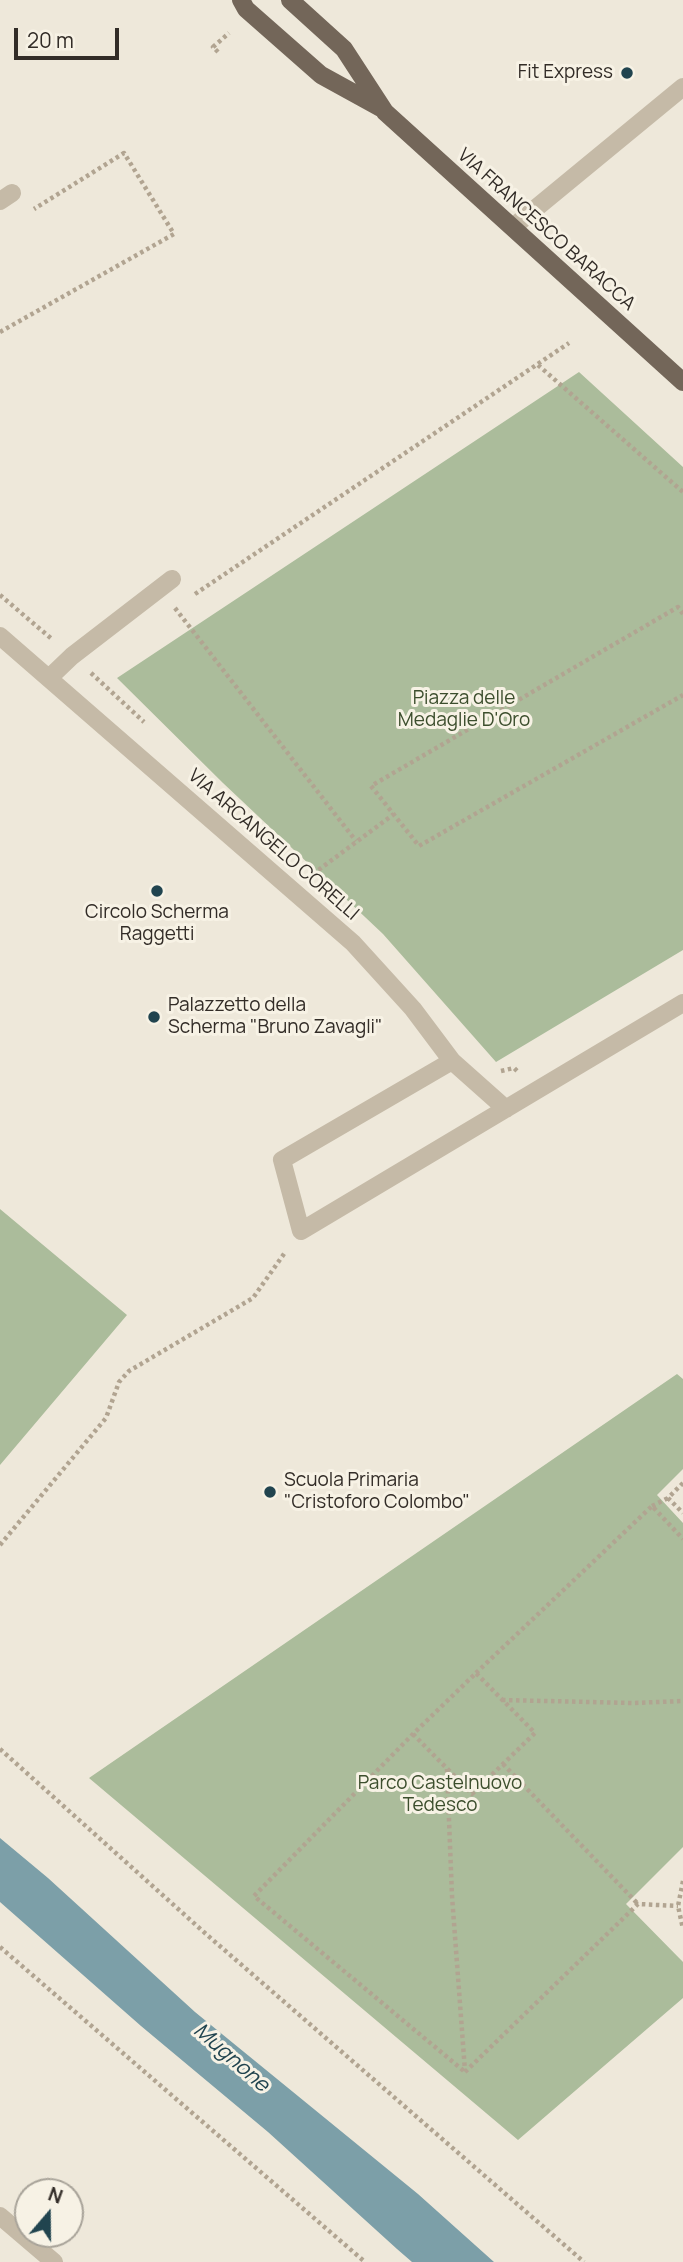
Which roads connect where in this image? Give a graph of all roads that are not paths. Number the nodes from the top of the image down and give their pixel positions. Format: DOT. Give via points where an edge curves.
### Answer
graph roads {
  1 [pos="241,0"];
  2 [pos="290,0"];
  3 [pos="683,87"];
  4 [pos="382,109"];
  5 [pos="513,227"];
  6 [pos="683,382"];
  7 [pos="172,579"];
  8 [pos="0,636"];
  9 [pos="49,678"];
  10 [pos="683,1003"];
  11 [pos="452,1061"];
  12 [pos="506,1109"];
  13 [pos="0,2216"];
  14 [pos="54,2262"];
  1 -- 4 [label="main road, VIA FRANCESCO BARACCA" via="321,75"];
  2 -- 4 [label="main road, VIA FRANCESCO BARACCA" via="344,49"];
  3 -- 5 [label="street"];
  4 -- 5 [label="main road, VIA FRANCESCO BARACCA"];
  5 -- 6 [label="main road, VIA FRANCESCO BARACCA"];
  7 -- 9 [label="street"];
  8 -- 9 [label="street, VIA ARCANGELO CORELLI"];
  9 -- 11 [label="street, VIA ARCANGELO CORELLI" via="353,943 414,1009"];
  10 -- 12 [label="street"];
  11 -- 12 [label="street, VIA ARCANGELO CORELLI"];
  11 -- 12 [label="street" via="282,1160 301,1231"];
  13 -- 14 [label="street"];
}
